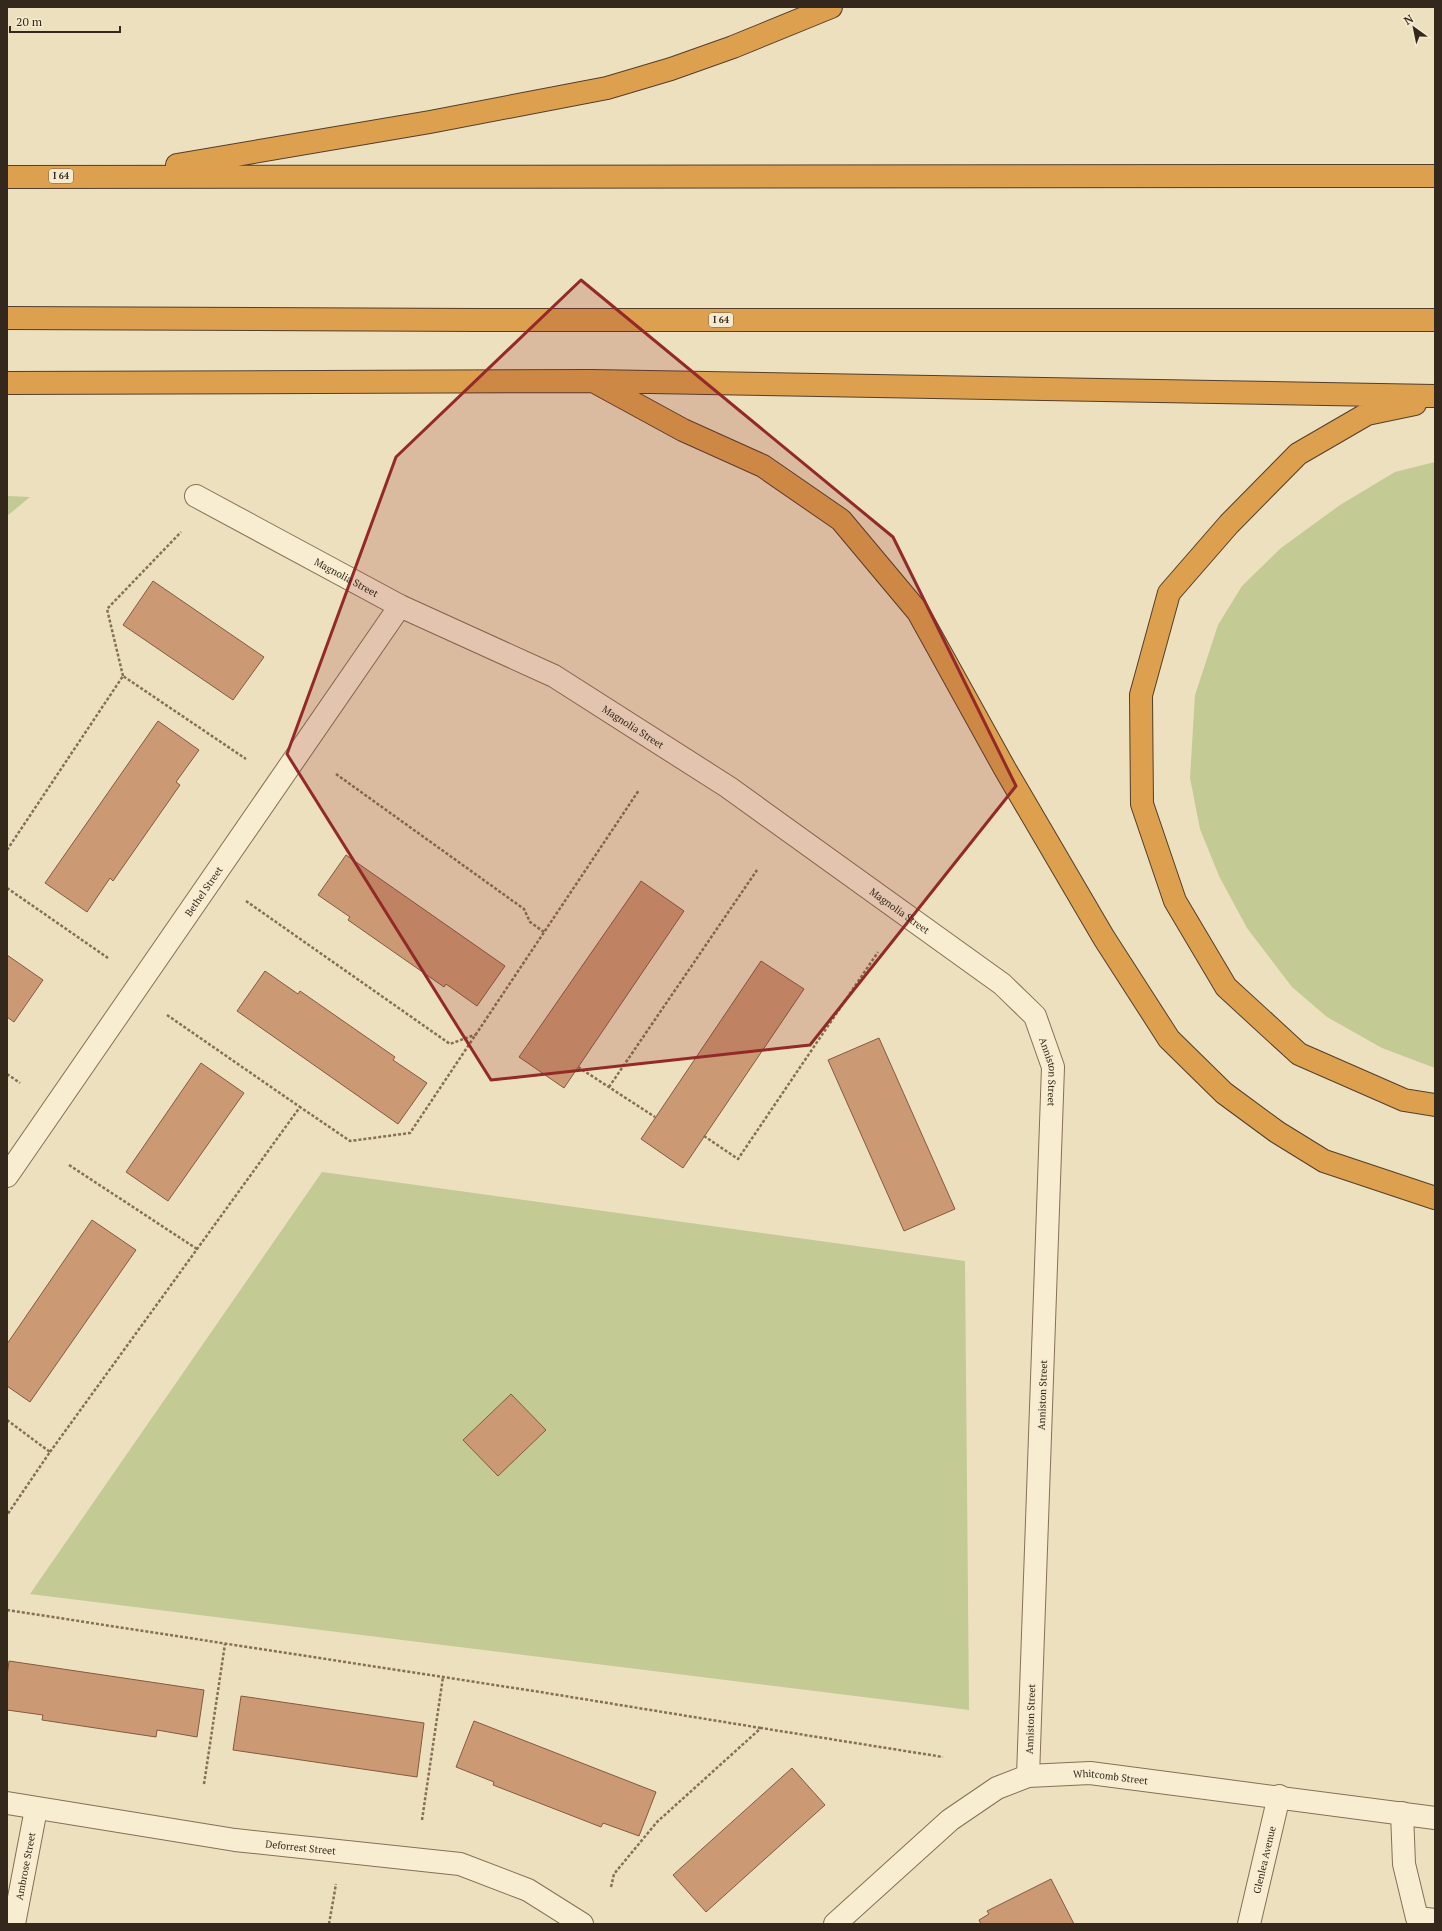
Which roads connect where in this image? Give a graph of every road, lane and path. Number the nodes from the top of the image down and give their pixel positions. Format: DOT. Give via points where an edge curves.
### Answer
graph roads {
  1 [pos="831,7"];
  2 [pos="116,176"];
  3 [pos="1435,176"];
  4 [pos="7,177"];
  5 [pos="7,318"];
  6 [pos="1435,320"];
  7 [pos="592,381"];
  8 [pos="7,382"];
  9 [pos="1435,396"];
  10 [pos="1435,399"];
  11 [pos="196,496"];
  12 [pos="181,532"];
  13 [pos="400,606"];
  14 [pos="123,676"];
  15 [pos="246,759"];
  16 [pos="336,774"];
  17 [pos="639,790"];
  18 [pos="7,850"];
  19 [pos="757,870"];
  20 [pos="7,888"];
  21 [pos="246,901"];
  22 [pos="544,932"];
  23 [pos="878,952"];
  24 [pos="108,958"];
  25 [pos="167,1015"];
  26 [pos="1035,1016"];
  27 [pos="478,1034"];
  28 [pos="578,1067"];
  29 [pos="7,1074"];
  30 [pos="20,1083"];
  31 [pos="610,1087"];
  32 [pos="1435,1105"];
  33 [pos="300,1107"];
  34 [pos="655,1117"];
  35 [pos="704,1136"];
  36 [pos="69,1165"];
  37 [pos="7,1176"];
  38 [pos="1435,1198"];
  39 [pos="197,1249"];
  40 [pos="7,1420"];
  41 [pos="50,1452"];
  42 [pos="7,1515"];
  43 [pos="7,1610"];
  44 [pos="225,1644"];
  45 [pos="443,1677"];
  46 [pos="761,1728"];
  47 [pos="943,1757"];
  48 [pos="1028,1776"];
  49 [pos="204,1784"];
  50 [pos="1279,1796"];
  51 [pos="7,1803"];
  52 [pos="36,1809"];
  53 [pos="1402,1813"];
  54 [pos="1435,1818"];
  55 [pos="422,1820"];
  56 [pos="336,1884"];
  57 [pos="611,1888"];
  58 [pos="1435,1920"];
  59 [pos="14,1924"];
  60 [pos="329,1924"];
  61 [pos="582,1924"];
  62 [pos="835,1924"];
  63 [pos="1249,1924"];
  1 -- 2 [label="highway" via="733,47 607,88 430,122"];
  2 -- 3 [label="highway, I 64"];
  2 -- 4 [label="highway, I 64"];
  5 -- 6 [label="highway, I 64"];
  7 -- 8 [label="highway"];
  7 -- 9 [label="highway"];
  7 -- 38 [label="highway" via="683,430 763,466 841,520 918,612 1004,769 1104,938 1169,1039 1224,1093 1277,1132 1324,1161"];
  10 -- 32 [label="highway" via="1367,414 1293,459 1229,524 1169,593 1141,695 1142,804 1175,901 1226,987 1299,1054 1404,1100"];
  11 -- 13 [label="street, Magnolia Street"];
  12 -- 14 [label="path" via="108,609"];
  13 -- 26 [label="street, Magnolia Street" via="554,676 715,778 1002,984"];
  13 -- 37 [label="street, Bethel Street"];
  14 -- 15 [label="path"];
  14 -- 18 [label="path"];
  16 -- 22 [label="path" via="524,909 530,922"];
  17 -- 22 [label="path"];
  19 -- 31 [label="path"];
  20 -- 24 [label="path"];
  21 -- 27 [label="path" via="450,1044"];
  22 -- 27 [label="path"];
  23 -- 35 [label="path" via="738,1159"];
  25 -- 33 [label="path"];
  26 -- 48 [label="street, Anniston Street" via="1053,1067"];
  27 -- 33 [label="path" via="410,1133 350,1141"];
  28 -- 31 [label="path"];
  29 -- 30 [label="path"];
  31 -- 34 [label="path"];
  33 -- 39 [label="path"];
  36 -- 39 [label="path"];
  39 -- 41 [label="path"];
  40 -- 41 [label="path"];
  41 -- 42 [label="path"];
  43 -- 44 [label="path"];
  44 -- 45 [label="path"];
  44 -- 49 [label="path"];
  45 -- 46 [label="path"];
  45 -- 55 [label="path"];
  46 -- 47 [label="path"];
  46 -- 57 [label="path" via="657,1822 614,1874"];
  48 -- 50 [label="street, Whitcomb Street" via="1090,1773"];
  48 -- 62 [label="street, Whitcomb Street" via="997,1788 950,1820"];
  50 -- 53 [label="street, Whitcomb Street"];
  50 -- 63 [label="street, Glenlea Avenue"];
  51 -- 52 [label="street, Deforrest Street"];
  52 -- 59 [label="street, Ambrose Street"];
  52 -- 61 [label="street, Deforrest Street" via="235,1840 460,1864 528,1890"];
  53 -- 54 [label="street, Whitcomb Street"];
  53 -- 58 [label="street" via="1404,1864 1417,1918"];
  56 -- 60 [label="path"];
}
